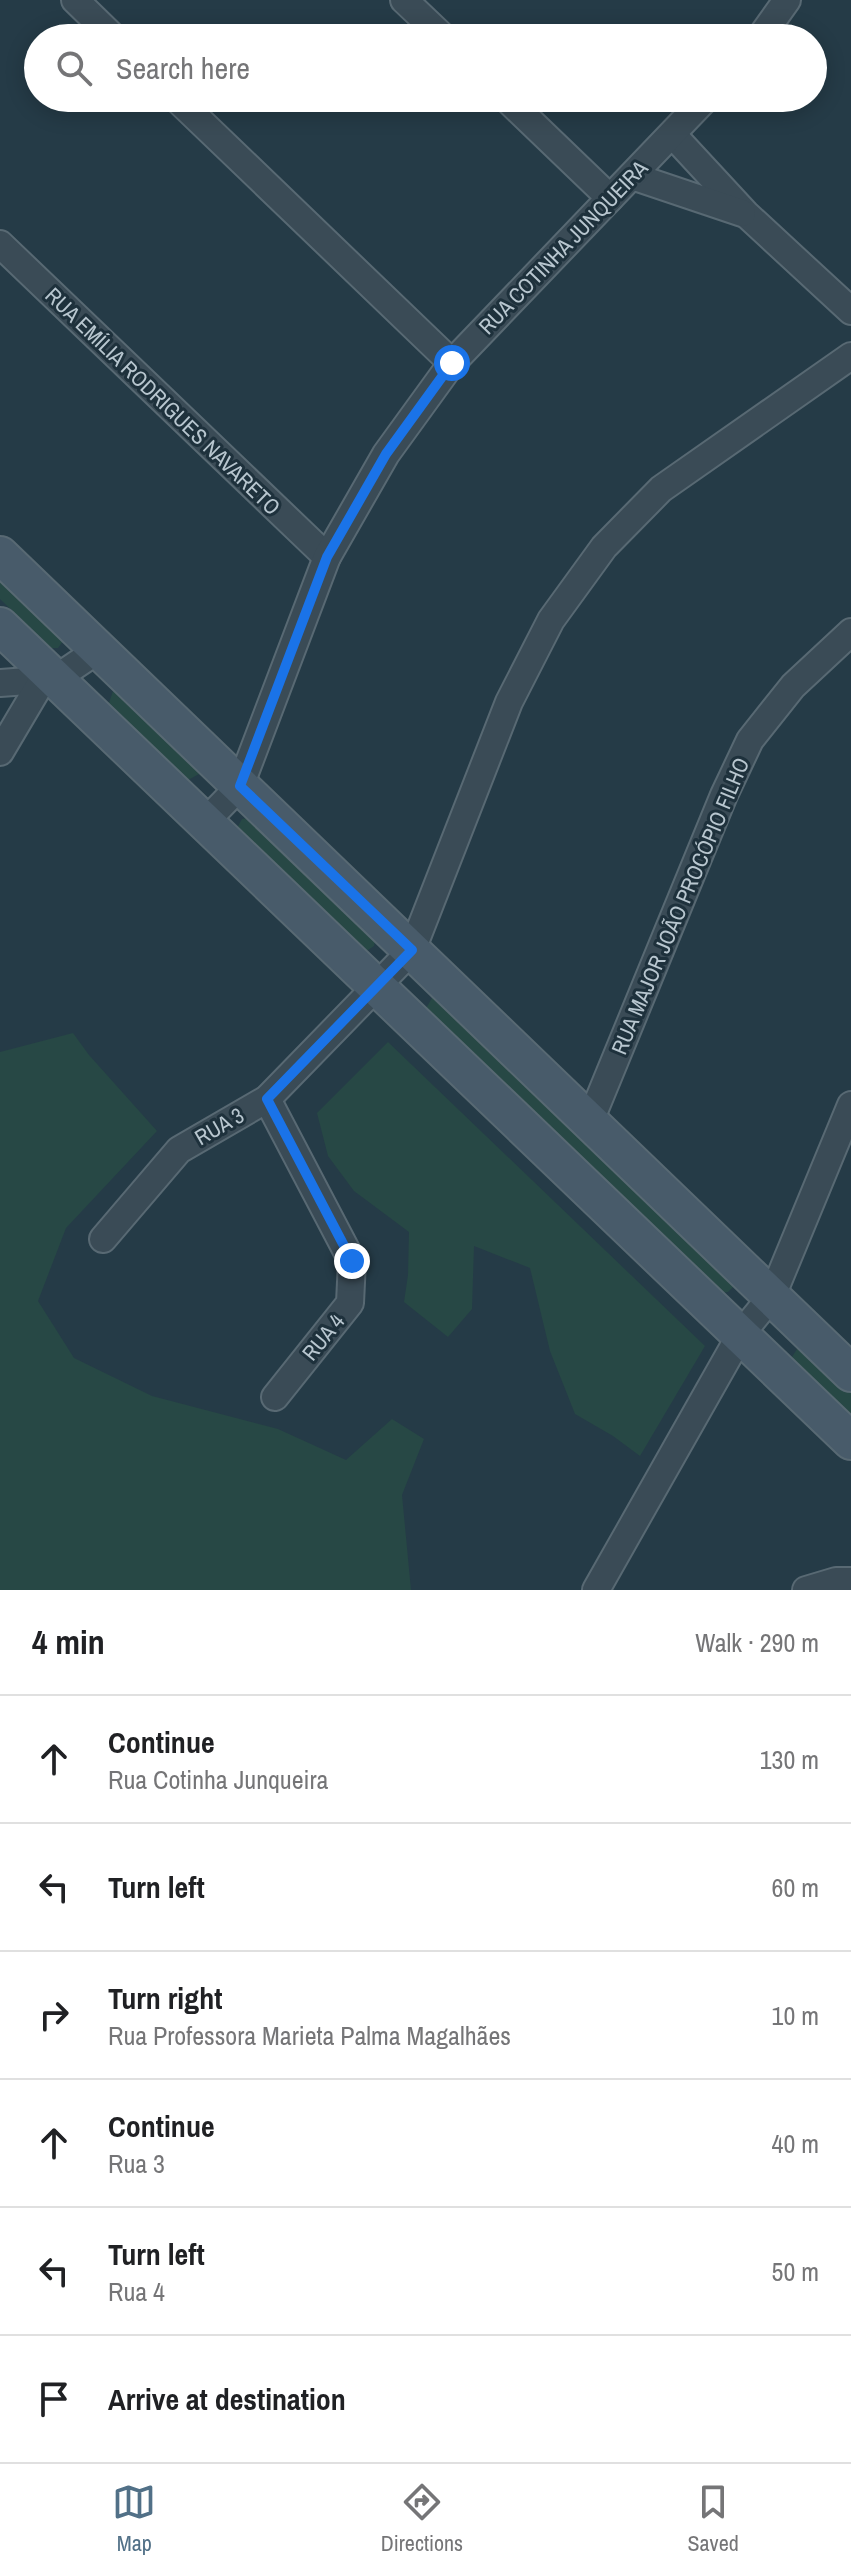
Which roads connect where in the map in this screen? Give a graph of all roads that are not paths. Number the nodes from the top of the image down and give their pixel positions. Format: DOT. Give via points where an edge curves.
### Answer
graph roads {
  1 [pos="75,0"];
  2 [pos="404,0"];
  3 [pos="787,0"];
  4 [pos="100,24"];
  5 [pos="429,24"];
  6 [pos="770,24"];
  7 [pos="191,112"];
  8 [pos="521,112"];
  9 [pos="693,112"];
  10 [pos="672,134"];
  11 [pos="632,176"];
  12 [pos="610,198"];
  13 [pos="746,214"];
  14 [pos="0,244"];
  15 [pos="851,311"];
  16 [pos="851,356"];
  17 [pos="452,363"];
  18 [pos="0,555"];
  19 [pos="327,557"];
  20 [pos="0,626"];
  21 [pos="851,632"];
  22 [pos="98,650"];
  23 [pos="48,680"];
  24 [pos="0,683"];
  25 [pos="0,752"];
  26 [pos="240,786"];
  27 [pos="205,822"];
  28 [pos="412,950"];
  29 [pos="377,986"];
  30 [pos="267,1099"];
  31 [pos="851,1105"];
  32 [pos="590,1121"];
  33 [pos="103,1239"];
  34 [pos="772,1296"];
  35 [pos="741,1334"];
  36 [pos="851,1373"];
  37 [pos="275,1397"];
  38 [pos="851,1441"];
  39 [pos="851,1581"];
  40 [pos="596,1590"];
  41 [pos="806,1590"];
  1 -- 4 [label="street"];
  2 -- 5 [label="street"];
  3 -- 6 [label="street"];
  7 -- 17 [label="street"];
  8 -- 12 [label="street"];
  9 -- 10 [label="street, RUA COTINHA JUNQUEIRA"];
  10 -- 11 [label="street, RUA COTINHA JUNQUEIRA"];
  10 -- 13 [label="street"];
  11 -- 12 [label="street, RUA COTINHA JUNQUEIRA"];
  11 -- 13 [label="street"];
  12 -- 17 [label="street, RUA COTINHA JUNQUEIRA"];
  13 -- 15 [label="street"];
  14 -- 19 [label="street, RUA EMÍLIA RODRIGUES NAVARETO"];
  16 -- 28 [label="street" via="661,489 604,547 551,620 509,702"];
  17 -- 19 [label="street, RUA COTINHA JUNQUEIRA" via="386,454"];
  18 -- 22 [label="street"];
  19 -- 26 [label="street, RUA COTINHA JUNQUEIRA"];
  20 -- 23 [label="street"];
  21 -- 32 [label="street, RUA MAJOR JOÃO PROCÓPIO FILHO" via="793,686 750,740"];
  22 -- 23 [label="street"];
  22 -- 26 [label="street"];
  23 -- 24 [label="street"];
  23 -- 25 [label="street"];
  23 -- 27 [label="street"];
  26 -- 27 [label="street, RUA COTINHA JUNQUEIRA"];
  26 -- 28 [label="street"];
  27 -- 29 [label="street"];
  28 -- 29 [label="street, RUA 3"];
  28 -- 32 [label="street"];
  29 -- 30 [label="street, RUA 3"];
  29 -- 35 [label="street"];
  30 -- 33 [label="street, RUA 3" via="179,1150"];
  30 -- 37 [label="street, RUA 4" via="352,1261 350,1303"];
  31 -- 34 [label="street"];
  32 -- 34 [label="street"];
  34 -- 35 [label="street"];
  34 -- 36 [label="street"];
  35 -- 38 [label="street"];
  35 -- 40 [label="street"];
  39 -- 41 [label="street"];
}
